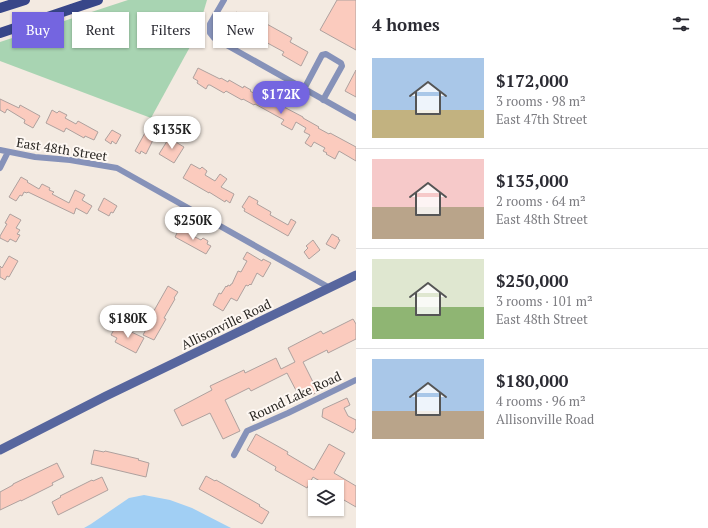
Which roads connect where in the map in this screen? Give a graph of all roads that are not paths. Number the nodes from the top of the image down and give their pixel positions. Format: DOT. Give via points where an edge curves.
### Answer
graph roads {
  1 [pos="25,0"];
  2 [pos="98,0"];
  3 [pos="224,0"];
  4 [pos="0,8"];
  5 [pos="0,33"];
  6 [pos="304,89"];
  7 [pos="323,100"];
  8 [pos="356,118"];
  9 [pos="0,150"];
  10 [pos="8,152"];
  11 [pos="0,168"];
  12 [pos="356,275"];
  13 [pos="330,288"];
  14 [pos="356,380"];
  15 [pos="0,450"];
  16 [pos="234,455"];
  1 -- 4 [label="main road"];
  2 -- 5 [label="main road"];
  3 -- 6 [label="street" via="210,24 209,30 214,38"];
  6 -- 7 [label="street"];
  6 -- 7 [label="street" via="322,55 326,54 342,66"];
  7 -- 8 [label="street"];
  9 -- 10 [label="street, East 48th Street"];
  10 -- 11 [label="street"];
  10 -- 13 [label="street, East 48th Street" via="116,168"];
  12 -- 13 [label="main road, Allisonville Road"];
  13 -- 15 [label="main road, Allisonville Road"];
  14 -- 16 [label="street, Round Lake Road" via="247,431"];
}
